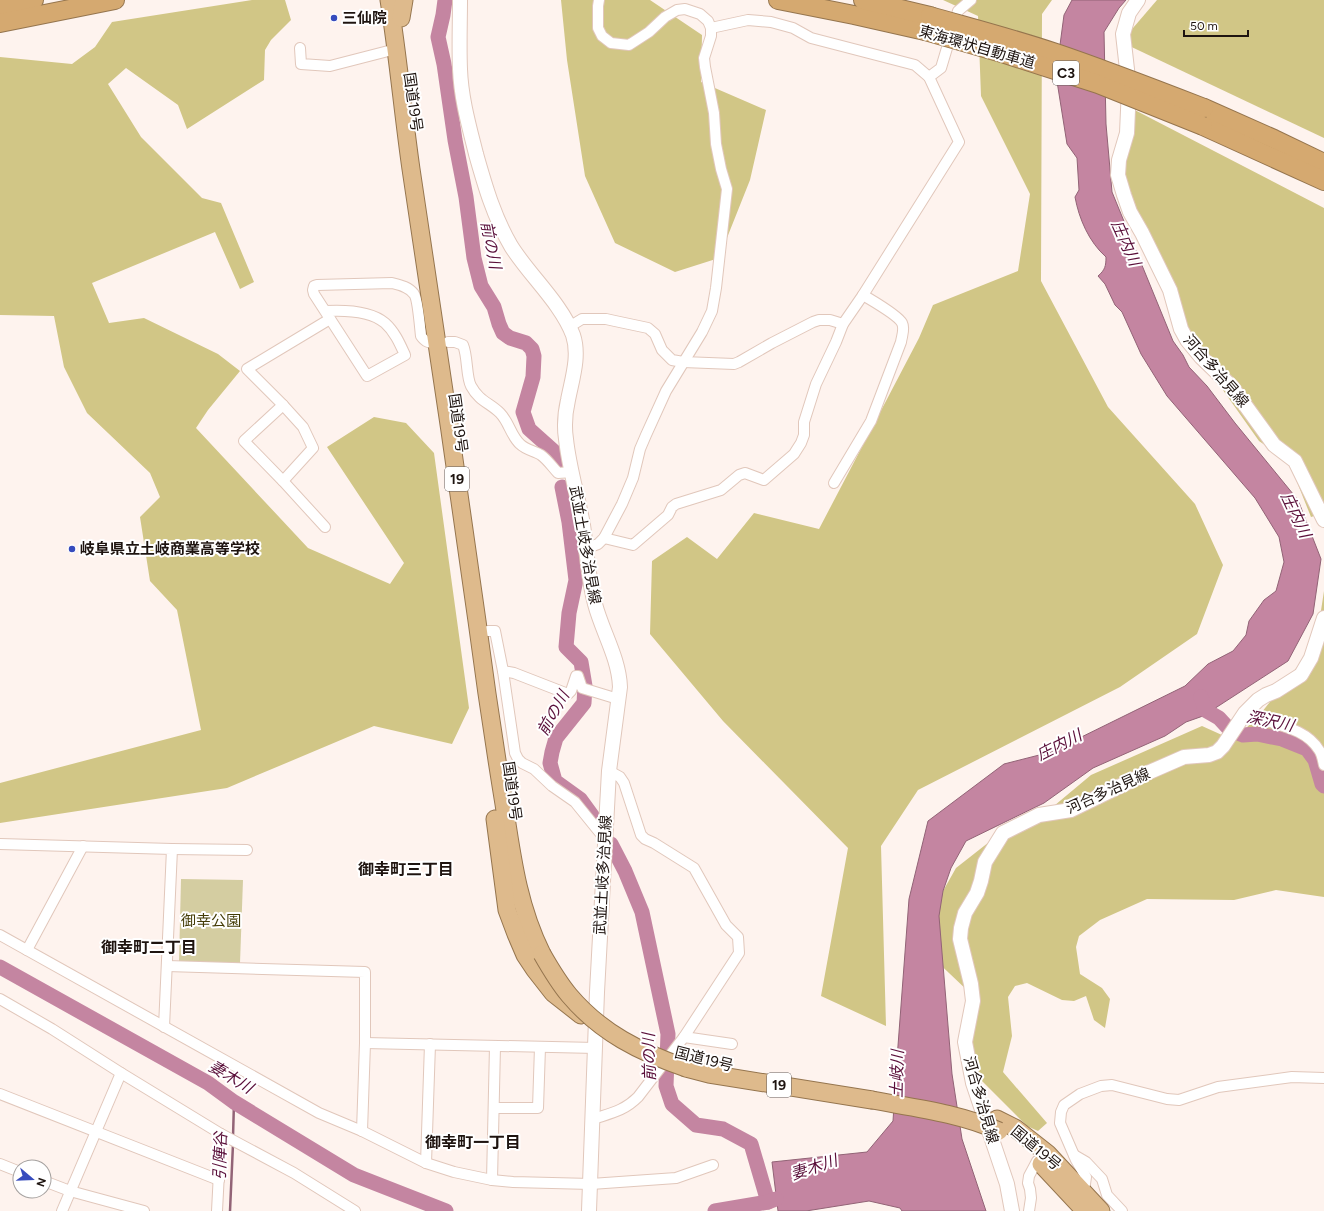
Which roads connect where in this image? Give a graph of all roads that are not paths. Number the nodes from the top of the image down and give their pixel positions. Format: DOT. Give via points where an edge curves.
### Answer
graph roads {
  1 [pos="34,0"];
  2 [pos="115,0"];
  3 [pos="389,0"];
  4 [pos="398,0"];
  5 [pos="404,0"];
  6 [pos="460,0"];
  7 [pos="600,0"];
  8 [pos="778,0"];
  9 [pos="862,0"];
  10 [pos="971,0"];
  11 [pos="1138,0"];
  12 [pos="0,7"];
  13 [pos="401,18"];
  14 [pos="0,23"];
  15 [pos="927,24"];
  16 [pos="712,28"];
  17 [pos="300,48"];
  18 [pos="396,50"];
  19 [pos="929,77"];
  20 [pos="1204,117"];
  21 [pos="1324,163"];
  22 [pos="1324,181"];
  23 [pos="863,295"];
  24 [pos="327,315"];
  25 [pos="843,324"];
  26 [pos="569,327"];
  27 [pos="442,342"];
  28 [pos="684,362"];
  29 [pos="283,405"];
  30 [pos="572,472"];
  31 [pos="283,481"];
  32 [pos="834,483"];
  33 [pos="1324,520"];
  34 [pos="326,527"];
  35 [pos="604,538"];
  36 [pos="587,548"];
  37 [pos="1324,618"];
  38 [pos="488,631"];
  39 [pos="503,672"];
  40 [pos="618,699"];
  41 [pos="490,713"];
  42 [pos="1243,716"];
  43 [pos="1324,765"];
  44 [pos="609,771"];
  45 [pos="605,839"];
  46 [pos="0,844"];
  47 [pos="83,846"];
  48 [pos="172,849"];
  49 [pos="246,850"];
  50 [pos="0,935"];
  51 [pos="27,950"];
  52 [pos="546,951"];
  53 [pos="168,966"];
  54 [pos="0,999"];
  55 [pos="596,1019"];
  56 [pos="164,1027"];
  57 [pos="684,1037"];
  58 [pos="365,1043"];
  59 [pos="430,1044"];
  60 [pos="732,1044"];
  61 [pos="495,1046"];
  62 [pos="540,1047"];
  63 [pos="596,1048"];
  64 [pos="121,1073"];
  65 [pos="1324,1078"];
  66 [pos="0,1094"];
  67 [pos="494,1108"];
  68 [pos="593,1119"];
  69 [pos="998,1125"];
  70 [pos="96,1131"];
  71 [pos="362,1131"];
  72 [pos="221,1134"];
  73 [pos="1074,1155"];
  74 [pos="1037,1161"];
  75 [pos="426,1163"];
  76 [pos="0,1164"];
  77 [pos="713,1165"];
  78 [pos="12,1169"];
  79 [pos="219,1180"];
  80 [pos="492,1180"];
  81 [pos="52,1184"];
  82 [pos="591,1186"];
  83 [pos="1082,1190"];
  84 [pos="70,1191"];
  85 [pos="62,1211"];
  86 [pos="144,1211"];
  87 [pos="217,1211"];
  88 [pos="355,1211"];
  89 [pos="589,1211"];
  90 [pos="1012,1211"];
  91 [pos="1029,1211"];
  92 [pos="1085,1211"];
  93 [pos="1101,1211"];
  94 [pos="1122,1211"];
  1 -- 12 [label="highway"];
  2 -- 14 [label="highway"];
  3 -- 18 [label="highway, 国道19号 / 19"];
  4 -- 13 [label="highway, 国道19号 / 19"];
  5 -- 13 [label="highway, 19"];
  6 -- 26 [label="main road, 武並土岐多治見線" via="460,70 465,114 483,180 511,245"];
  7 -- 16 [label="street" via="598,28 611,44 629,45 677,10 685,9 700,14"];
  8 -- 15 [label="highway, 東海環状自動車道 / C3" via="854,15"];
  9 -- 15 [label="highway, 東海環状自動車道 / C3"];
  10 -- 19 [label="street" via="958,11 941,68"];
  11 -- 33 [label="main road, 河合多治見線" via="1129,13 1123,34 1129,87 1127,133 1119,160 1118,175 1126,201 1170,290 1181,329 1187,340 1232,386 1274,445 1296,461"];
  13 -- 27 [label="highway, 国道19号 / 19"];
  15 -- 20 [label="highway, 東海環状自動車道 / C3, bridge" via="1009,38 1055,53 1107,71"];
  16 -- 19 [label="street" via="748,20 771,22 792,28 812,38 915,65"];
  16 -- 28 [label="street" via="704,58 714,113 716,144 727,189 712,311"];
  17 -- 18 [label="street" via="301,64 330,66"];
  18 -- 27 [label="highway, 国道19号 / 19" via="408,148"];
  19 -- 23 [label="street" via="960,142"];
  20 -- 21 [label="highway, 東海環状自動車道 / C3" via="1274,139"];
  20 -- 22 [label="highway, 東海環状自動車道 / C3"];
  23 -- 25 [label="street"];
  23 -- 32 [label="street" via="897,317 902,322 903,330 872,421"];
  24 -- 24 [label="street" via="345,310 363,313 385,323 398,339 405,355 367,376"];
  24 -- 27 [label="street" via="314,294 314,286 392,283 402,285 416,296 423,339 430,343"];
  24 -- 29 [label="street" via="247,369"];
  25 -- 28 [label="street" via="830,320 817,321 734,364"];
  25 -- 35 [label="street" via="816,384 804,422 804,435 794,454 764,480 745,472 721,490 676,504 668,515 633,545"];
  26 -- 28 [label="street" via="582,320 606,320 648,328 672,360"];
  26 -- 30 [label="main road, 武並土岐多治見線" via="576,359 564,422"];
  27 -- 30 [label="street" via="463,344 470,384 474,392 499,411 521,446 542,456 558,473"];
  27 -- 38 [label="highway, 国道19号 / 19"];
  27 -- 41 [label="highway, 国道19号 / 19"];
  28 -- 35 [label="street" via="666,391 646,435 633,478"];
  29 -- 31 [label="street" via="303,427 313,448"];
  29 -- 31 [label="street" via="244,441"];
  30 -- 36 [label="main road, 武並土岐多治見線"];
  31 -- 34 [label="street"];
  35 -- 36 [label="street" via="598,544"];
  36 -- 40 [label="main road, 武並土岐多治見線" via="595,606 620,678"];
  37 -- 42 [label="main road, 河合多治見線" via="1311,658 1301,675 1258,700"];
  38 -- 39 [label="street" via="495,631"];
  38 -- 52 [label="highway, 国道19号 / 19" via="525,878"];
  39 -- 40 [label="street" via="568,694 578,676 584,689"];
  39 -- 45 [label="street" via="518,759 575,802"];
  40 -- 44 [label="main road, 武並土岐多治見線"];
  41 -- 52 [label="highway, 国道19号 / 19" via="516,882 532,935"];
  41 -- 55 [label="highway" via="488,753 507,910 525,955 553,993 586,1018"];
  42 -- 43 [label="street" via="1285,726 1301,734 1312,741 1320,751"];
  42 -- 90 [label="main road, 河合多治見線" via="1217,752 1184,757 1071,810 1039,815 1003,833 985,862 977,893 965,913 961,928 960,939 973,1001 965,1042 973,1083 1006,1184"];
  44 -- 45 [label="main road, 武並土岐多治見線"];
  44 -- 57 [label="street" via="620,777 624,783 641,835 694,868 726,925 738,937 739,953"];
  45 -- 55 [label="main road, 武並土岐多治見線"];
  46 -- 47 [label="street"];
  47 -- 48 [label="street"];
  47 -- 51 [label="street"];
  48 -- 49 [label="street"];
  48 -- 53 [label="street"];
  50 -- 51 [label="street"];
  51 -- 56 [label="street"];
  52 -- 69 [label="highway, 国道19号 / 19" via="591,1004 634,1035 688,1063 713,1064 873,1095 949,1103 975,1111"];
  53 -- 56 [label="street"];
  53 -- 58 [label="street" via="365,972"];
  54 -- 64 [label="street"];
  55 -- 63 [label="main road, 武並土岐多治見線"];
  56 -- 71 [label="street" via="319,1113"];
  57 -- 60 [label="street"];
  57 -- 68 [label="street" via="630,1105"];
  58 -- 59 [label="street"];
  58 -- 71 [label="street"];
  59 -- 61 [label="street"];
  59 -- 75 [label="street"];
  61 -- 62 [label="street"];
  61 -- 67 [label="street"];
  62 -- 63 [label="street"];
  62 -- 67 [label="street" via="538,1108"];
  63 -- 68 [label="main road, 武並土岐多治見線"];
  64 -- 70 [label="street"];
  64 -- 72 [label="street"];
  65 -- 73 [label="street" via="1292,1077 1218,1087 1179,1100 1112,1085 1101,1086 1070,1100 1061,1112 1060,1123"];
  66 -- 70 [label="street"];
  67 -- 80 [label="street"];
  68 -- 82 [label="main road, 武並土岐多治見線"];
  69 -- 74 [label="highway, 国道19号 / 19"];
  69 -- 83 [label="highway, 国道19号 / 19" via="1015,1128 1031,1140"];
  70 -- 79 [label="street"];
  70 -- 84 [label="street"];
  71 -- 75 [label="street"];
  72 -- 79 [label="street"];
  72 -- 88 [label="street"];
  73 -- 83 [label="street" via="1086,1177"];
  73 -- 94 [label="street" via="1086,1162 1102,1179 1107,1195"];
  74 -- 91 [label="street" via="1028,1176 1031,1198"];
  74 -- 92 [label="highway, 国道19号 / 19"];
  75 -- 80 [label="street"];
  76 -- 78 [label="street"];
  77 -- 82 [label="street" via="676,1178"];
  79 -- 87 [label="street"];
  80 -- 82 [label="street"];
  81 -- 84 [label="street"];
  82 -- 89 [label="main road, 武並土岐多治見線"];
  83 -- 93 [label="highway, 国道19号 / 19"];
  84 -- 85 [label="street"];
  84 -- 86 [label="street"];
}
